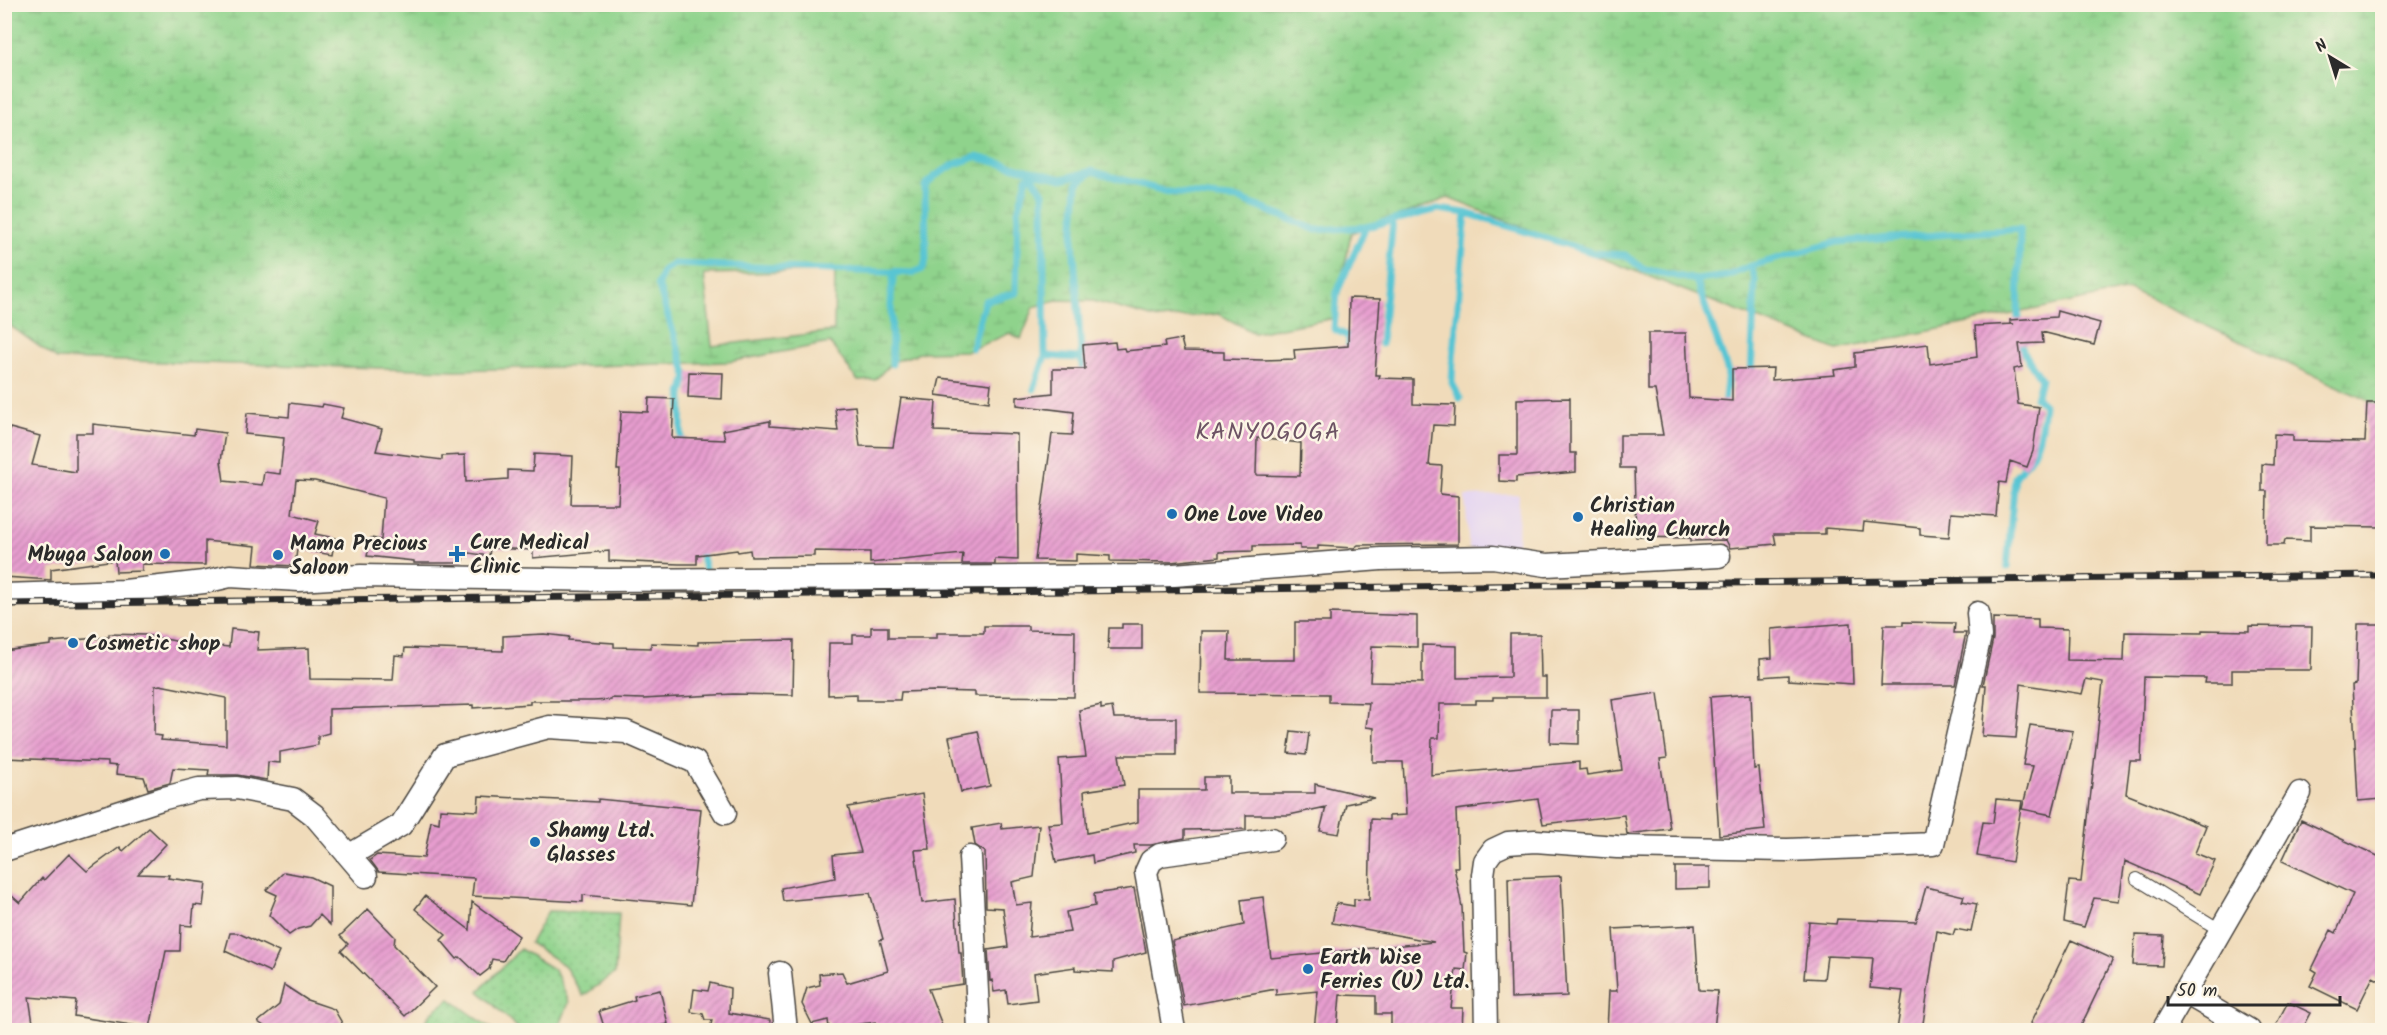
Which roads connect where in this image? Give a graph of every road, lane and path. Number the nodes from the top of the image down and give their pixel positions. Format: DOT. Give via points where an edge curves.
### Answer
graph roads {
  1 [pos="1719,556"];
  2 [pos="4,595"];
  3 [pos="1978,613"];
  4 [pos="2300,793"];
  5 [pos="725,813"];
  6 [pos="1272,839"];
  7 [pos="4,850"];
  8 [pos="350,855"];
  9 [pos="970,857"];
  10 [pos="366,876"];
  11 [pos="2137,879"];
  12 [pos="2220,930"];
  13 [pos="780,973"];
  14 [pos="2184,992"];
  15 [pos="786,1030"];
  16 [pos="979,1030"];
  17 [pos="1174,1030"];
  18 [pos="1486,1030"];
  19 [pos="2163,1030"];
  20 [pos="2249,1030"];
  1 -- 2 [label="street" via="1546,565 1493,557 1381,559 1161,576 609,580 440,576 299,580 230,576 124,591"];
  3 -- 18 [label="street" via="1980,636 1932,843 1788,850 1508,843 1493,850 1485,861 1483,875"];
  4 -- 12 [label="street"];
  5 -- 8 [label="street" via="695,762 626,732 549,726 445,755 401,825"];
  6 -- 17 [label="street" via="1160,855 1148,865 1146,872"];
  7 -- 8 [label="street" via="199,789 237,788 293,799 314,815"];
  8 -- 10 [label="street"];
  9 -- 16 [label="street"];
  11 -- 12 [label="lane"];
  12 -- 14 [label="street"];
  13 -- 15 [label="street"];
  14 -- 19 [label="street"];
  14 -- 20 [label="street"];
}
